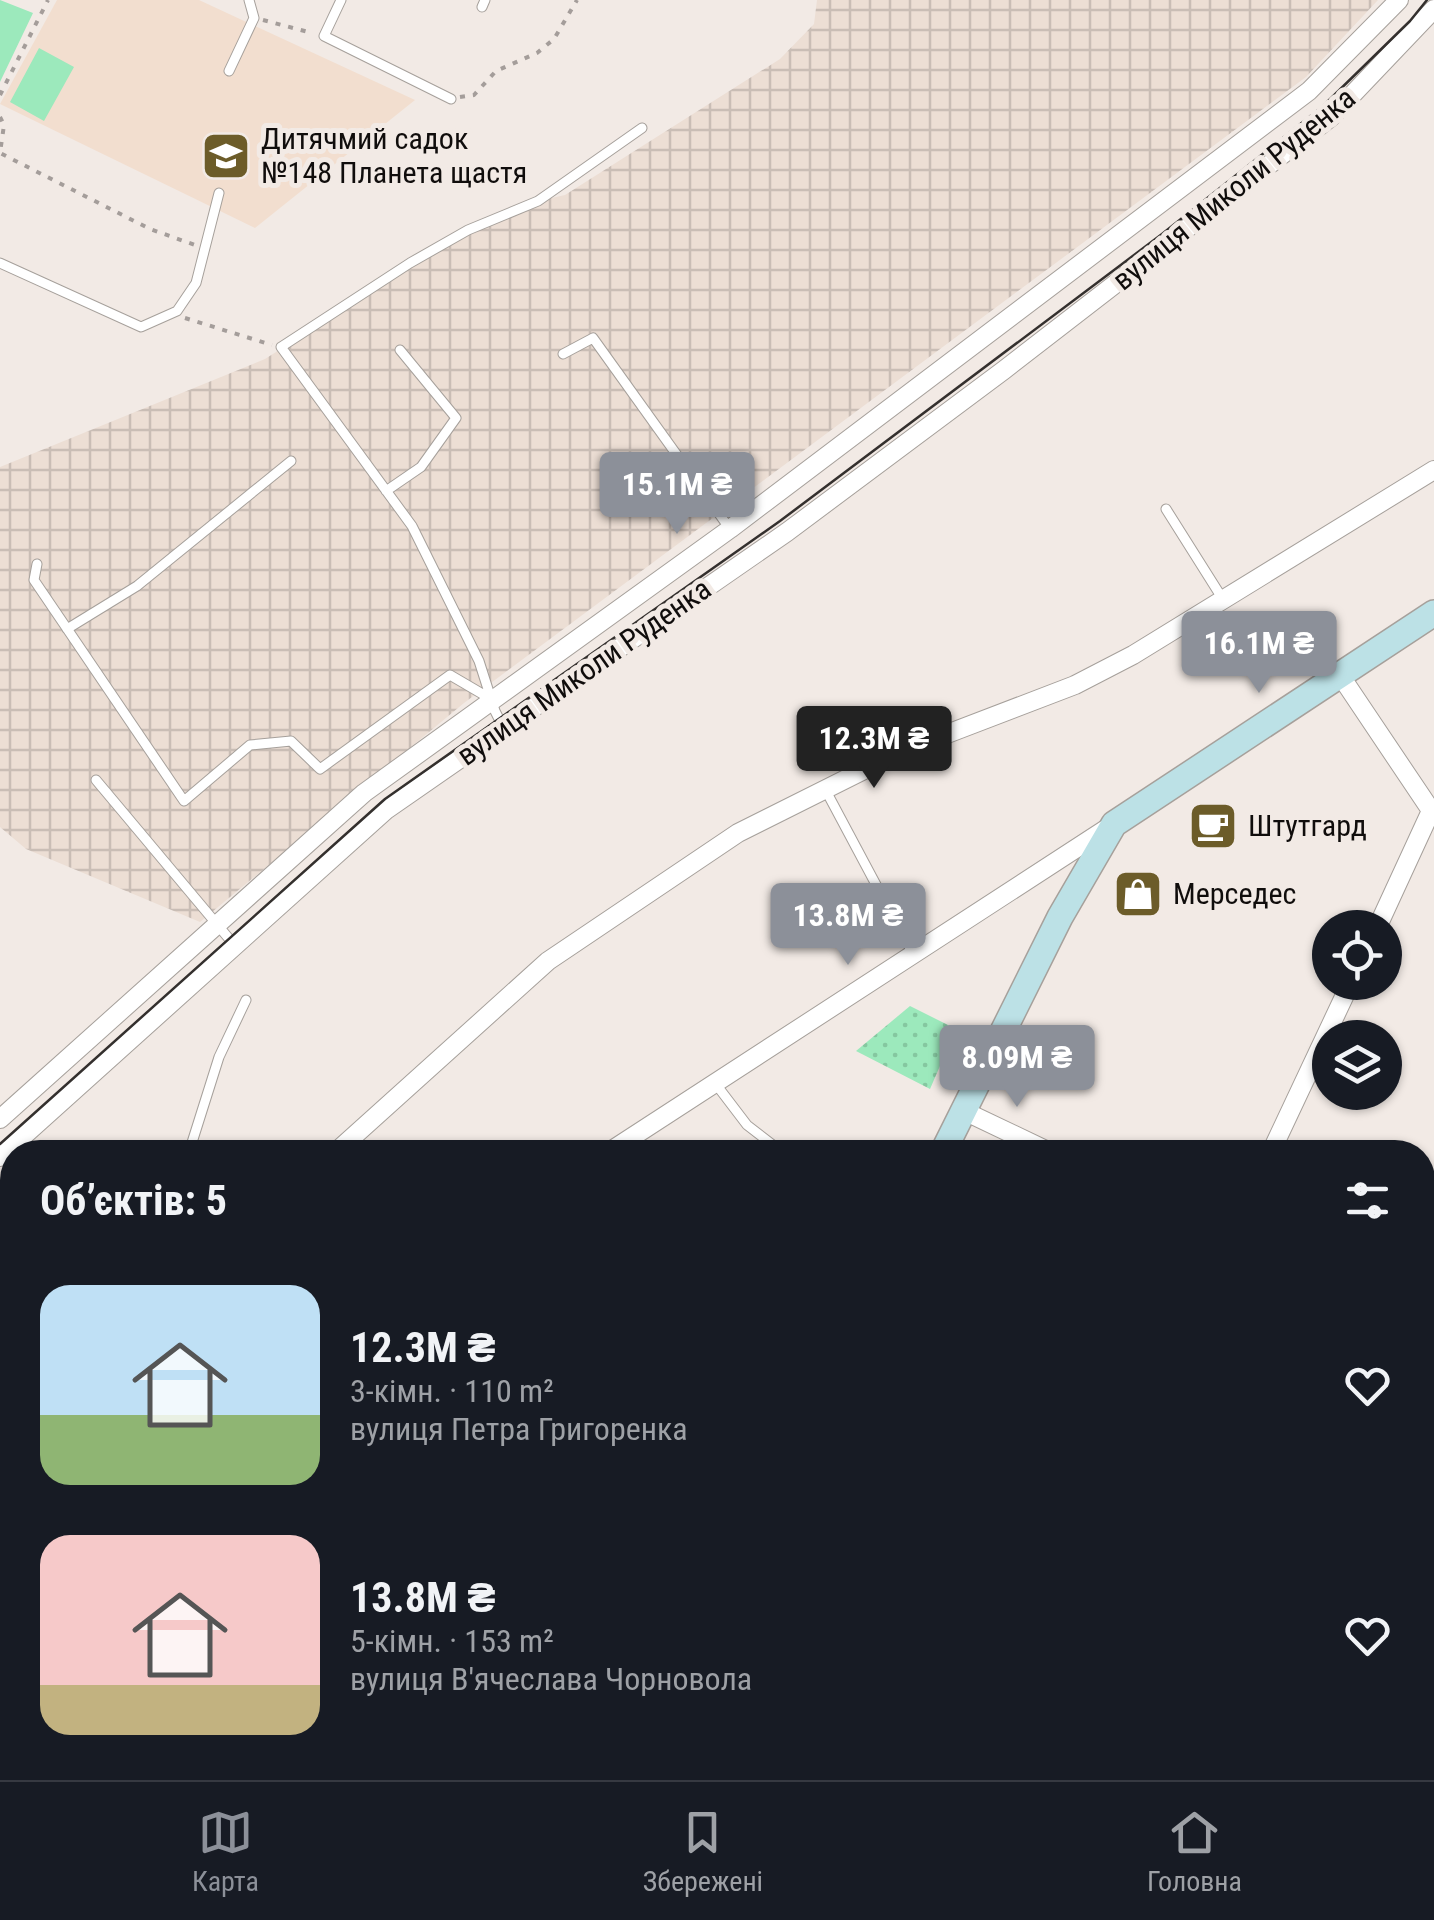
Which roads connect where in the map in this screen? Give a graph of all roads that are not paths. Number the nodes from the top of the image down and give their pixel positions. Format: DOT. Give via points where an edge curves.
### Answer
graph roads {
  1 [pos="249,0"];
  2 [pos="341,0"];
  3 [pos="1398,0"];
  4 [pos="1430,22"];
  5 [pos="228,71"];
  6 [pos="451,99"];
  7 [pos="642,128"];
  8 [pos="219,193"];
  9 [pos="0,264"];
  10 [pos="400,350"];
  11 [pos="563,354"];
  12 [pos="291,460"];
  13 [pos="1434,470"];
  14 [pos="386,491"];
  15 [pos="1166,509"];
  16 [pos="730,529"];
  17 [pos="37,564"];
  18 [pos="1224,600"];
  19 [pos="1434,614"];
  20 [pos="67,629"];
  21 [pos="1340,676"];
  22 [pos="491,699"];
  23 [pos="504,728"];
  24 [pos="96,780"];
  25 [pos="824,788"];
  26 [pos="1432,814"];
  27 [pos="1114,824"];
  28 [pos="1385,910"];
  29 [pos="217,925"];
  30 [pos="236,947"];
  31 [pos="913,954"];
  32 [pos="246,1000"];
  33 [pos="1343,1000"];
  34 [pos="715,1083"];
  35 [pos="964,1110"];
  36 [pos="0,1119"];
  37 [pos="19,1140"];
  38 [pos="192,1140"];
  39 [pos="349,1140"];
  40 [pos="627,1140"];
  41 [pos="767,1140"];
  42 [pos="949,1140"];
  43 [pos="1025,1140"];
  44 [pos="1277,1140"];
  1 -- 5 [label="lane" via="254,18"];
  2 -- 6 [label="lane" via="324,36"];
  3 -- 16 [label="street, вулиця Миколи Руденка" via="1309,91"];
  4 -- 23 [label="street, вулиця Миколи Руденка" via="1331,117 1050,335 787,532"];
  7 -- 14 [label="lane" via="538,201 410,263 281,348"];
  8 -- 9 [label="lane" via="196,283 176,311 140,327"];
  10 -- 14 [label="lane" via="456,418 422,467"];
  11 -- 16 [label="lane" via="593,338"];
  12 -- 20 [label="lane" via="137,586"];
  13 -- 18 [label="street"];
  14 -- 22 [label="lane" via="420,542"];
  15 -- 18 [label="lane"];
  16 -- 22 [label="street, вулиця Миколи Руденка"];
  17 -- 20 [label="lane" via="34,580"];
  18 -- 25 [label="street" via="1075,685"];
  19 -- 21 [label="street"];
  20 -- 22 [label="lane" via="184,801 250,744 291,741 320,769 450,676"];
  21 -- 26 [label="street"];
  21 -- 27 [label="street"];
  22 -- 23 [label="lane"];
  22 -- 29 [label="street, вулиця Миколи Руденка" via="364,793"];
  23 -- 30 [label="street, вулиця Миколи Руденка" via="386,810"];
  24 -- 29 [label="lane"];
  25 -- 31 [label="lane"];
  25 -- 39 [label="street" via="738,833 548,961"];
  26 -- 28 [label="street"];
  27 -- 31 [label="street"];
  27 -- 35 [label="street" via="1060,916"];
  29 -- 30 [label="lane"];
  29 -- 36 [label="street, вулиця Миколи Руденка"];
  30 -- 37 [label="street, вулиця Миколи Руденка"];
  31 -- 34 [label="street"];
  32 -- 38 [label="lane"];
  33 -- 44 [label="street"];
  34 -- 40 [label="street"];
  34 -- 41 [label="lane"];
  35 -- 42 [label="street"];
  35 -- 43 [label="street"];
}
